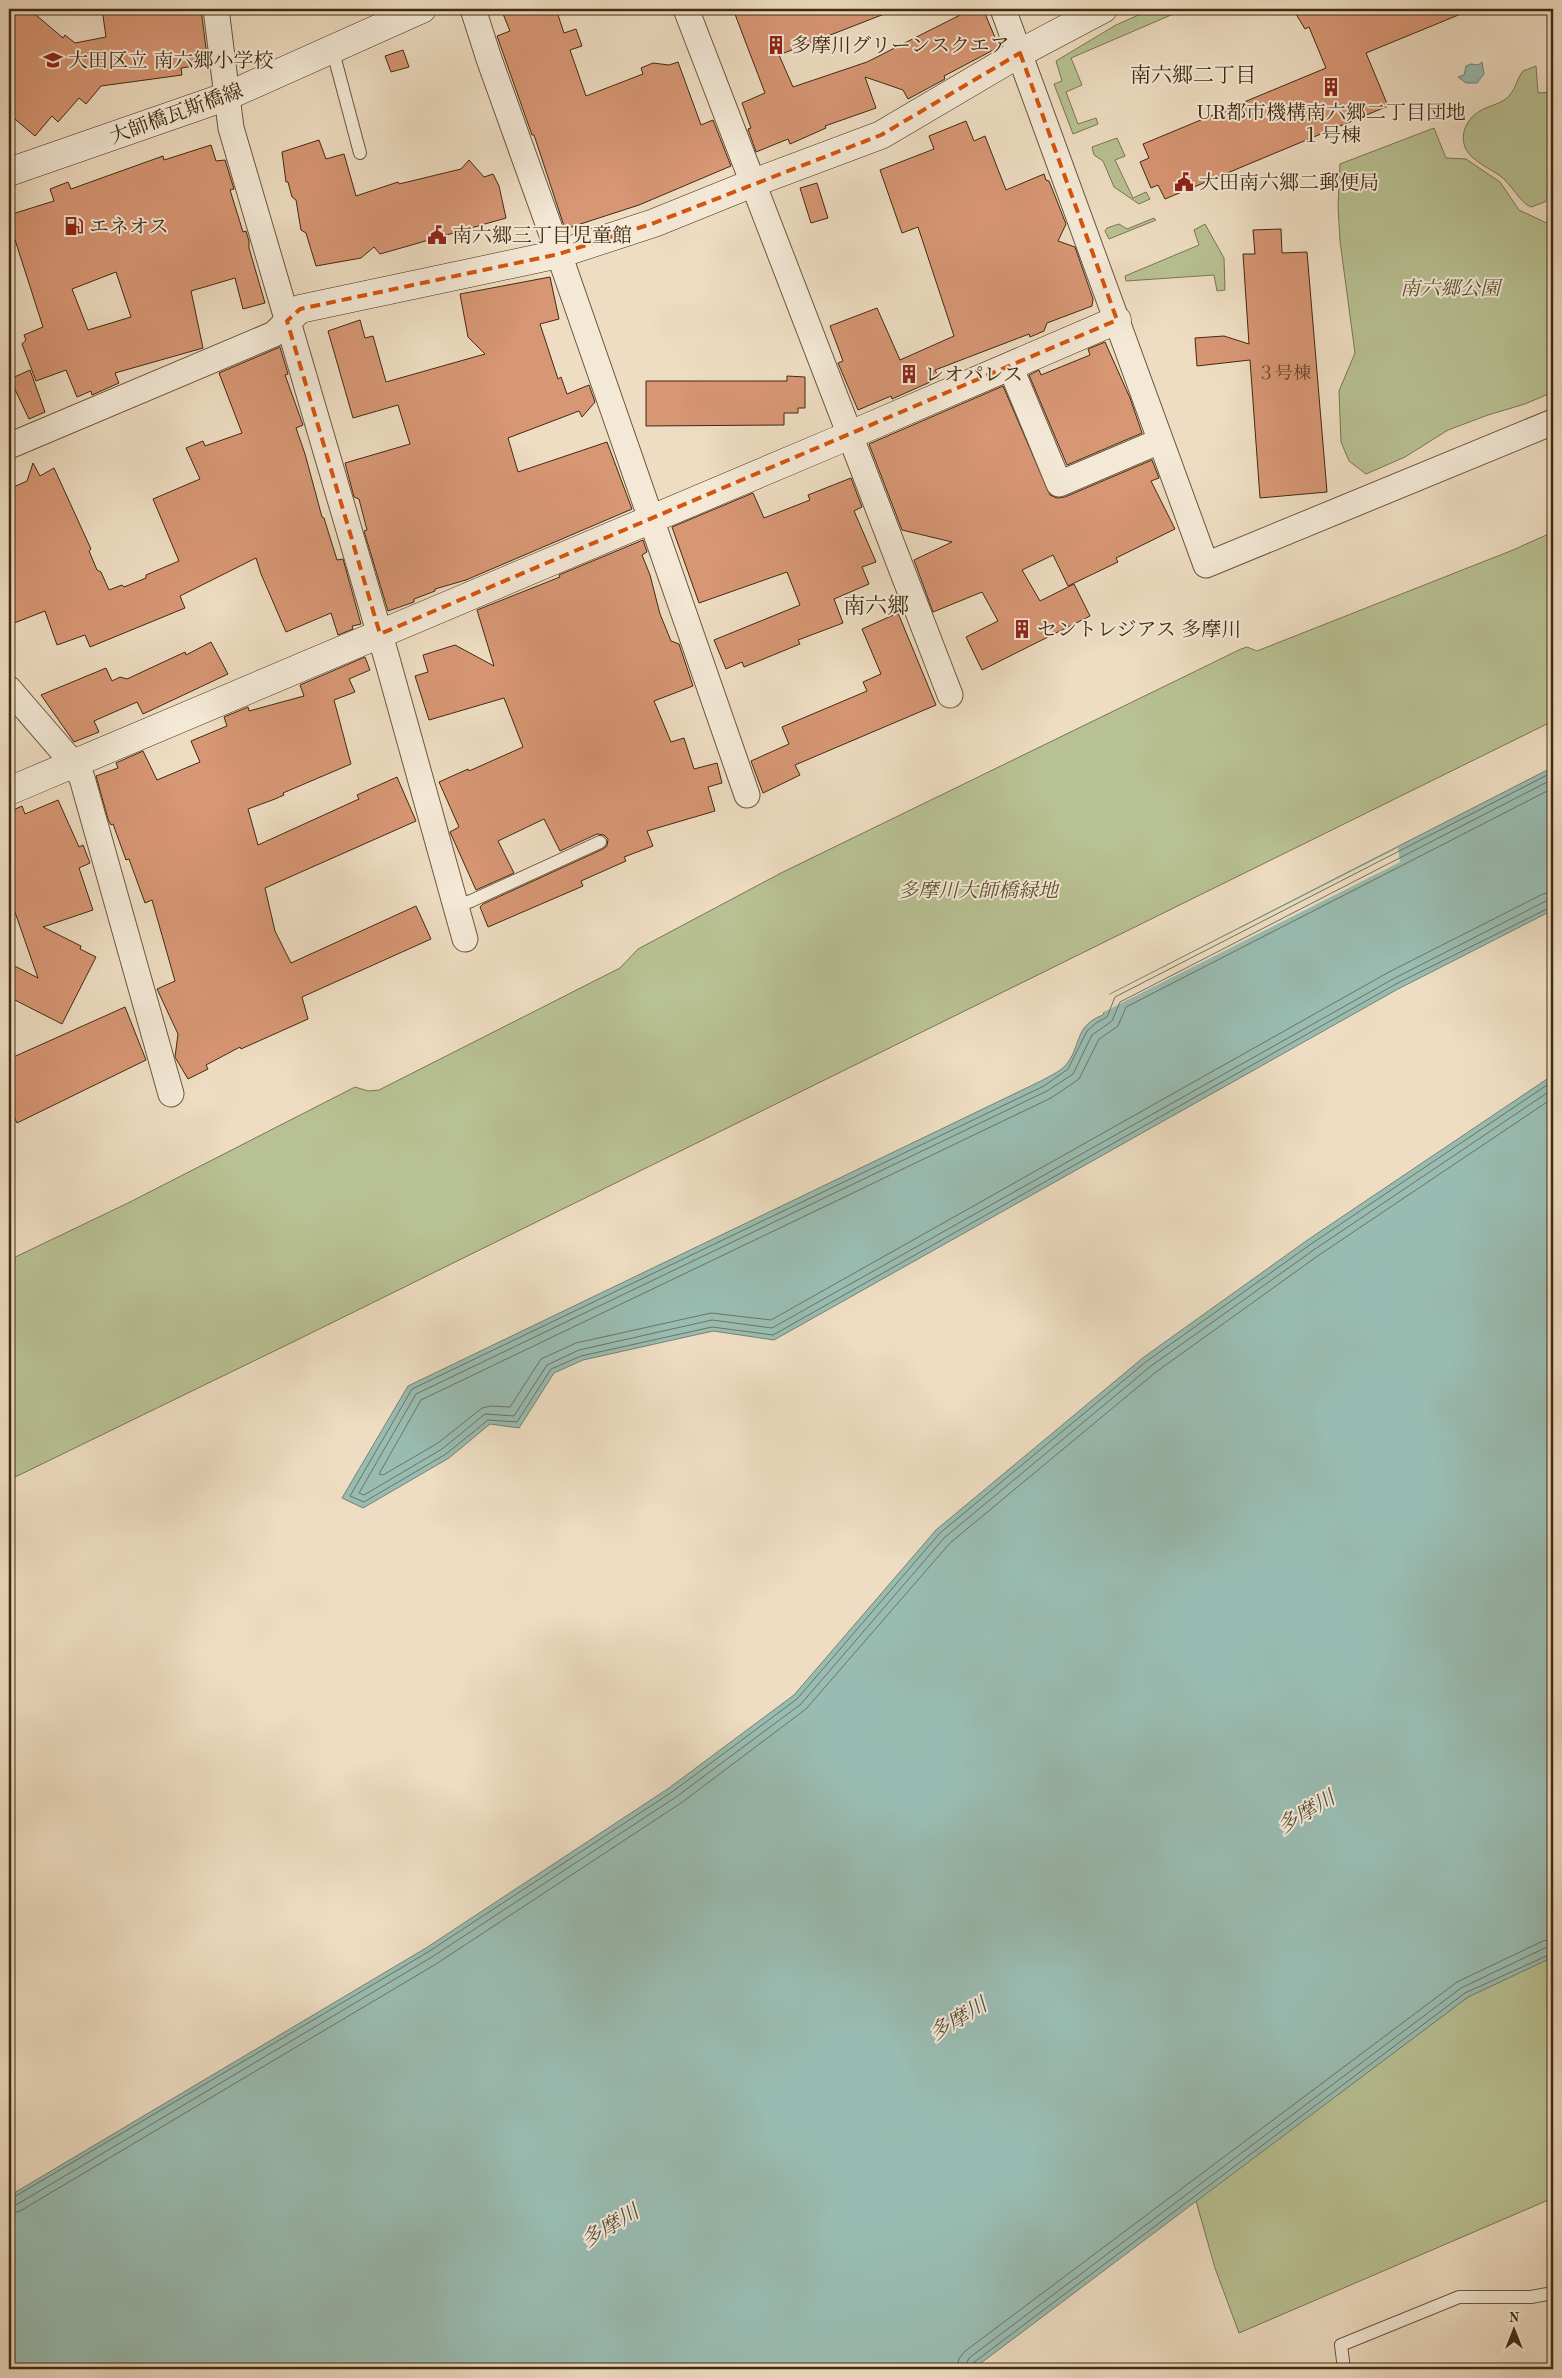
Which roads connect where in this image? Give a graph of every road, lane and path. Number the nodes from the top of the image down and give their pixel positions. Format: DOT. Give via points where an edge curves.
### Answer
graph roads {
  1 [pos="216,9"];
  2 [pos="422,9"];
  3 [pos="473,9"];
  4 [pos="686,9"];
  5 [pos="1003,9"];
  6 [pos="1103,9"];
  7 [pos="332,48"];
  8 [pos="1020,53"];
  9 [pos="225,98"];
  10 [pos="360,152"];
  11 [pos="9,172"];
  12 [pos="753,183"];
  13 [pos="559,254"];
  14 [pos="287,320"];
  15 [pos="1117,320"];
  16 [pos="1010,366"];
  17 [pos="1553,422"];
  18 [pos="848,435"];
  19 [pos="1160,441"];
  20 [pos="9,446"];
  21 [pos="650,520"];
  22 [pos="380,634"];
  23 [pos="9,689"];
  24 [pos="950,695"];
  25 [pos="73,763"];
  26 [pos="9,791"];
  27 [pos="746,796"];
  28 [pos="600,842"];
  29 [pos="456,906"];
  30 [pos="466,939"];
  31 [pos="171,1094"];
  32 [pos="1553,2293"];
  33 [pos="1344,2369"];
  1 -- 9 [label="street"];
  2 -- 7 [label="street, 大師橋瓦斯橋線"];
  3 -- 13 [label="street"];
  4 -- 12 [label="street"];
  5 -- 8 [label="street"];
  6 -- 8 [label="street"];
  7 -- 9 [label="street, 大師橋瓦斯橋線"];
  7 -- 10 [label="lane"];
  8 -- 12 [label="street" via="881,136"];
  8 -- 15 [label="street"];
  9 -- 11 [label="street, 大師橋瓦斯橋線"];
  9 -- 14 [label="street"];
  12 -- 13 [label="street" via="654,223"];
  12 -- 18 [label="street"];
  13 -- 14 [label="street" via="300,309"];
  13 -- 21 [label="street"];
  14 -- 20 [label="street" via="274,334"];
  14 -- 22 [label="street"];
  15 -- 16 [label="street"];
  15 -- 19 [label="street"];
  16 -- 18 [label="street"];
  16 -- 19 [label="street" via="1060,484"];
  17 -- 19 [label="street" via="1206,565"];
  18 -- 21 [label="street"];
  18 -- 24 [label="street"];
  21 -- 22 [label="street"];
  21 -- 27 [label="street"];
  22 -- 25 [label="street"];
  22 -- 29 [label="street"];
  23 -- 25 [label="street"];
  25 -- 26 [label="street"];
  25 -- 31 [label="street" via="82,778"];
  28 -- 29 [label="lane"];
  29 -- 30 [label="street"];
  32 -- 33 [label="lane" via="1531,2297 1459,2297 1341,2345"];
}
